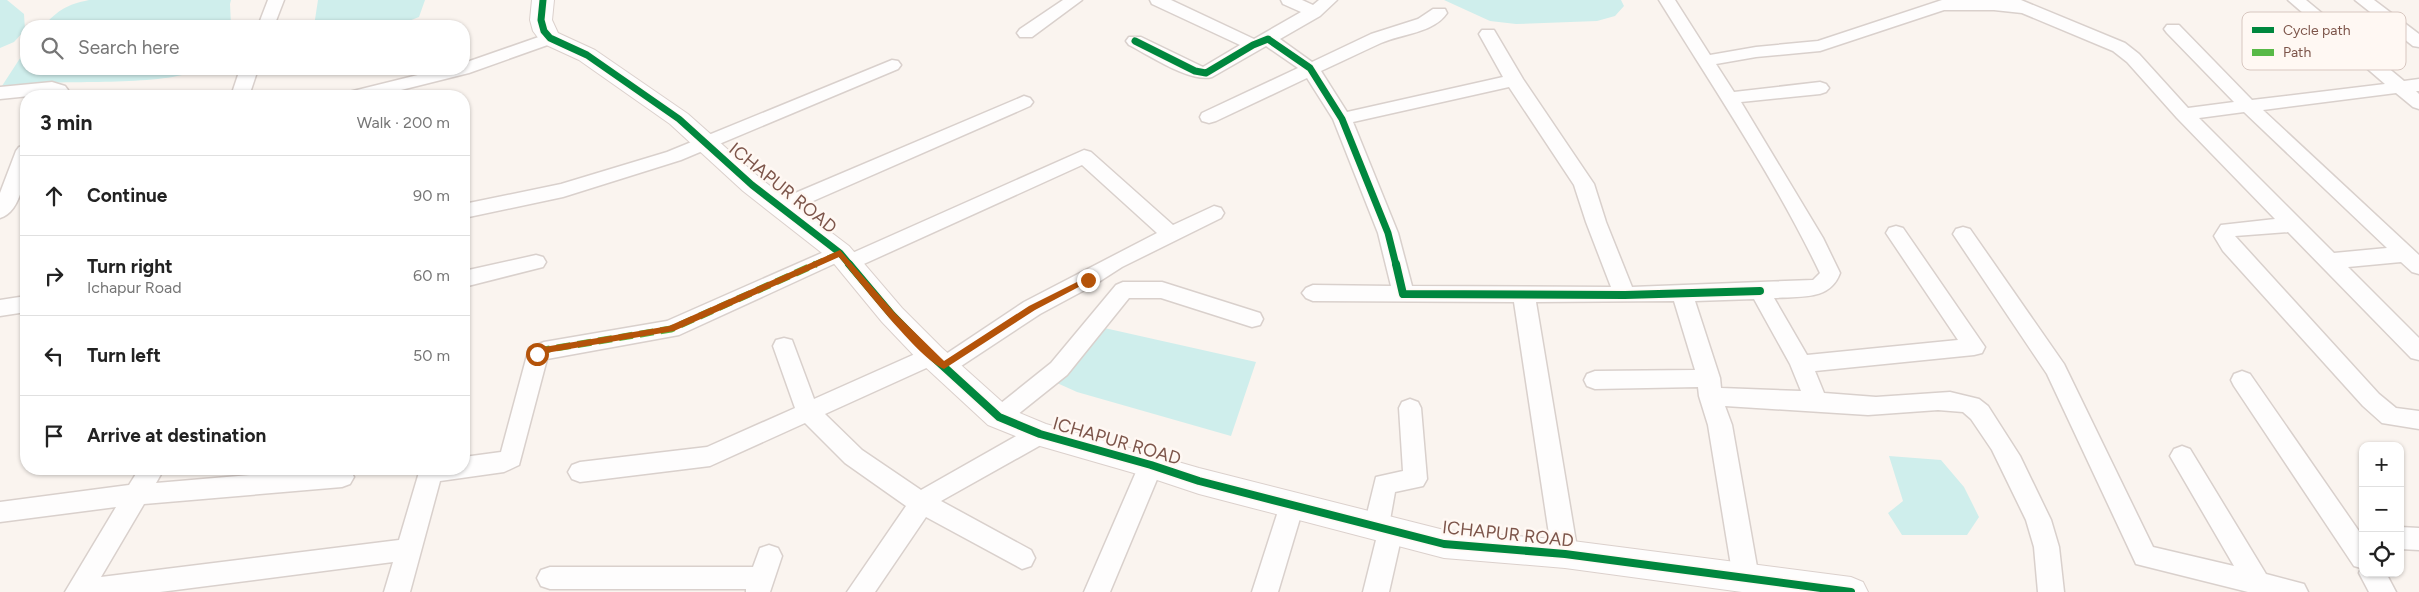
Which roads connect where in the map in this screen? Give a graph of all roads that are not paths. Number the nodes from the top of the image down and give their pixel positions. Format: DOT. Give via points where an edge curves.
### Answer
graph roads {
  1 [pos="276,0"];
  2 [pos="543,0"];
  3 [pos="1074,0"];
  4 [pos="1158,0"];
  5 [pos="1289,0"];
  6 [pos="1329,0"];
  7 [pos="1667,0"];
  8 [pos="2008,0"];
  9 [pos="2296,0"];
  10 [pos="2363,0"];
  11 [pos="2025,8"];
  12 [pos="1314,12"];
  13 [pos="2312,12"];
  14 [pos="2379,12"];
  15 [pos="1439,13"];
  16 [pos="268,20"];
  17 [pos="2173,29"];
  18 [pos="2406,32"];
  19 [pos="1026,33"];
  20 [pos="1488,34"];
  21 [pos="550,38"];
  22 [pos="1135,41"];
  23 [pos="1260,42"];
  24 [pos="2419,42"];
  25 [pos="1705,61"];
  26 [pos="892,65"];
  27 [pos="470,67"];
  28 [pos="1310,68"];
  29 [pos="2389,70"];
  30 [pos="247,75"];
  31 [pos="439,75"];
  32 [pos="1514,80"];
  33 [pos="2410,86"];
  34 [pos="1820,88"];
  35 [pos="31,90"];
  36 [pos="59,90"];
  37 [pos="242,90"];
  38 [pos="379,90"];
  39 [pos="20,91"];
  40 [pos="0,93"];
  41 [pos="1728,98"];
  42 [pos="1024,102"];
  43 [pos="2419,103"];
  44 [pos="2247,105"];
  45 [pos="2184,114"];
  46 [pos="1209,117"];
  47 [pos="1342,120"];
  48 [pos="705,142"];
  49 [pos="20,169"];
  50 [pos="780,207"];
  51 [pos="470,210"];
  52 [pos="0,211"];
  53 [pos="1214,213"];
  54 [pos="2294,224"];
  55 [pos="1896,233"];
  56 [pos="1171,234"];
  57 [pos="1963,234"];
  58 [pos="844,258"];
  59 [pos="2330,261"];
  60 [pos="2412,261"];
  61 [pos="536,262"];
  62 [pos="470,278"];
  63 [pos="1760,291"];
  64 [pos="1313,293"];
  65 [pos="1403,294"];
  66 [pos="1682,294"];
  67 [pos="1524,295"];
  68 [pos="1626,295"];
  69 [pos="20,305"];
  70 [pos="0,308"];
  71 [pos="1252,319"];
  72 [pos="784,346"];
  73 [pos="2419,352"];
  74 [pos="938,361"];
  75 [pos="1801,364"];
  76 [pos="1596,380"];
  77 [pos="2242,380"];
  78 [pos="1709,387"];
  79 [pos="1816,401"];
  80 [pos="1410,408"];
  81 [pos="809,412"];
  82 [pos="999,417"];
  83 [pos="2419,420"];
  84 [pos="1040,434"];
  85 [pos="2182,456"];
  86 [pos="1151,465"];
  87 [pos="470,467"];
  88 [pos="580,472"];
  89 [pos="148,475"];
  90 [pos="429,475"];
  91 [pos="342,477"];
  92 [pos="136,496"];
  93 [pos="922,503"];
  94 [pos="1292,505"];
  95 [pos="0,512"];
  96 [pos="1384,528"];
  97 [pos="2356,535"];
  98 [pos="2404,538"];
  99 [pos="2419,539"];
  100 [pos="410,549"];
  101 [pos="1565,554"];
  102 [pos="1022,558"];
  103 [pos="763,575"];
  104 [pos="2374,577"];
  105 [pos="550,578"];
  106 [pos="1746,578"];
  107 [pos="2258,583"];
  108 [pos="79,591"];
  109 [pos="397,592"];
  110 [pos="860,592"];
  111 [pos="1097,592"];
  112 [pos="1265,592"];
  113 [pos="1376,592"];
  114 [pos="1851,592"];
  115 [pos="2051,592"];
  116 [pos="2295,592"];
  117 [pos="2383,592"];
  1 -- 16 [label="street"];
  2 -- 21 [label="street" via="541,20"];
  3 -- 19 [label="street"];
  4 -- 23 [label="street"];
  5 -- 12 [label="street"];
  6 -- 12 [label="street"];
  7 -- 25 [label="street"];
  8 -- 11 [label="street"];
  9 -- 13 [label="street"];
  10 -- 14 [label="street"];
  11 -- 25 [label="street" via="1942,5 1820,46"];
  11 -- 45 [label="street" via="2119,47"];
  12 -- 23 [label="street"];
  15 -- 28 [label="street" via="1424,24 1377,38"];
  17 -- 44 [label="street"];
  18 -- 24 [label="street"];
  20 -- 32 [label="street"];
  21 -- 27 [label="street"];
  21 -- 48 [label="street, ICHAPUR ROAD" via="588,55 679,118"];
  22 -- 23 [label="street" via="1199,72 1212,70"];
  23 -- 28 [label="street"];
  25 -- 41 [label="street"];
  26 -- 48 [label="street"];
  28 -- 46 [label="street"];
  28 -- 47 [label="street"];
  29 -- 33 [label="street"];
  30 -- 37 [label="street"];
  31 -- 38 [label="street"];
  32 -- 47 [label="street"];
  32 -- 68 [label="street" via="1584,184"];
  33 -- 43 [label="street"];
  33 -- 44 [label="street"];
  34 -- 41 [label="street"];
  35 -- 36 [label="street"];
  39 -- 40 [label="street"];
  41 -- 63 [label="street" via="1813,238 1830,273 1827,281 1817,287"];
  42 -- 50 [label="street"];
  44 -- 45 [label="street"];
  44 -- 60 [label="street"];
  45 -- 54 [label="street"];
  47 -- 65 [label="street" via="1388,233"];
  48 -- 50 [label="street, ICHAPUR ROAD"];
  48 -- 51 [label="street" via="674,156 563,190"];
  49 -- 52 [label="street"];
  50 -- 58 [label="street, ICHAPUR ROAD"];
  53 -- 56 [label="street"];
  54 -- 59 [label="street"];
  54 -- 83 [label="street" via="2228,230 2224,236 2371,400 2390,417"];
  55 -- 75 [label="street" via="1974,347"];
  56 -- 58 [label="street" via="1084,156"];
  56 -- 74 [label="street"];
  57 -- 107 [label="street" via="2056,370 2145,556"];
  58 -- 74 [label="street, ICHAPUR ROAD"];
  58 -- 87 [label="street" via="671,329 544,350 537,354 511,458"];
  59 -- 60 [label="street"];
  59 -- 73 [label="street"];
  61 -- 62 [label="street"];
  63 -- 66 [label="street"];
  63 -- 75 [label="street"];
  64 -- 65 [label="street"];
  65 -- 67 [label="street"];
  66 -- 68 [label="street"];
  66 -- 78 [label="street"];
  67 -- 68 [label="street"];
  67 -- 101 [label="street"];
  69 -- 70 [label="street"];
  71 -- 82 [label="street" via="1162,290 1123,290 1059,369"];
  72 -- 81 [label="street"];
  74 -- 81 [label="street"];
  74 -- 82 [label="street, ICHAPUR ROAD"];
  75 -- 79 [label="street"];
  76 -- 78 [label="street"];
  77 -- 97 [label="street"];
  78 -- 79 [label="street"];
  78 -- 106 [label="street" via="1720,425"];
  79 -- 115 [label="street" via="1875,406 1955,401 1972,405 1987,420 2029,496 2043,531"];
  80 -- 96 [label="street" via="1415,479 1385,484"];
  81 -- 88 [label="street" via="710,456"];
  81 -- 93 [label="street" via="844,451"];
  82 -- 84 [label="street, ICHAPUR ROAD"];
  84 -- 86 [label="street, ICHAPUR ROAD"];
  84 -- 93 [label="street" via="934,493"];
  85 -- 107 [label="street"];
  86 -- 94 [label="street, ICHAPUR ROAD"];
  86 -- 111 [label="street"];
  89 -- 92 [label="street"];
  90 -- 100 [label="street"];
  91 -- 92 [label="street"];
  92 -- 95 [label="street" via="89,499"];
  92 -- 108 [label="street"];
  93 -- 102 [label="street"];
  93 -- 110 [label="street"];
  94 -- 96 [label="street, ICHAPUR ROAD"];
  94 -- 112 [label="street"];
  96 -- 101 [label="street, ICHAPUR ROAD" via="1444,544"];
  96 -- 113 [label="street"];
  98 -- 99 [label="street"];
  100 -- 108 [label="street"];
  100 -- 109 [label="street"];
  101 -- 106 [label="street, ICHAPUR ROAD"];
  103 -- 105 [label="street"];
  104 -- 117 [label="street"];
  106 -- 114 [label="street, ICHAPUR ROAD"];
  107 -- 116 [label="street"];
}
